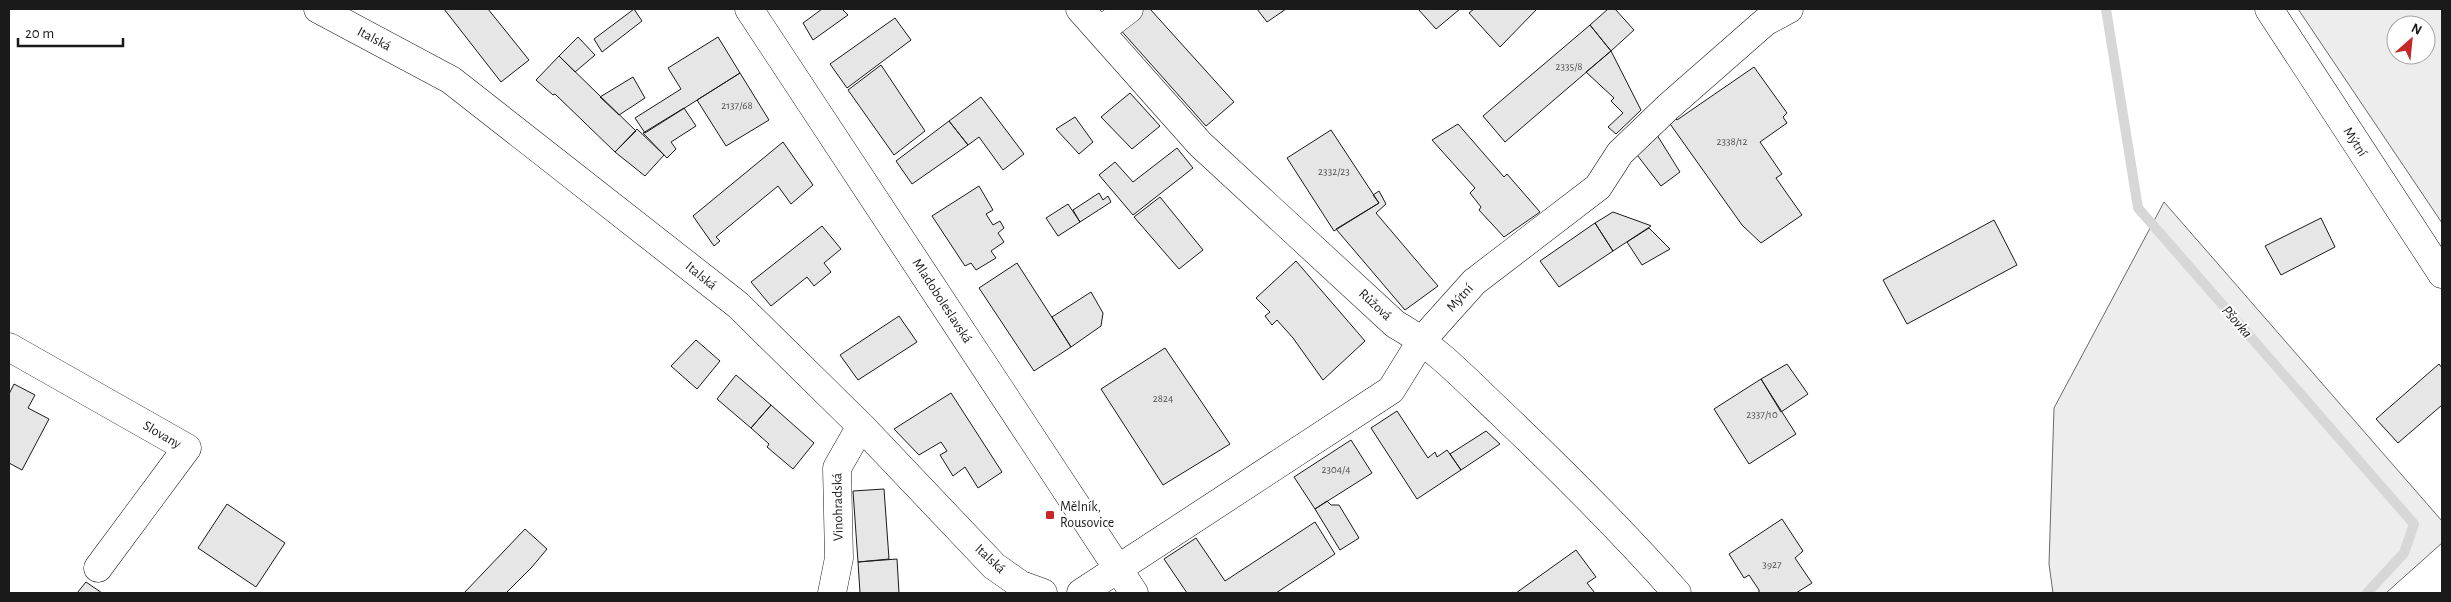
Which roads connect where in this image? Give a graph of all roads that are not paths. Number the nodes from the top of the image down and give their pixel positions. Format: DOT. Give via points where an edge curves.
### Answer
graph roads {
  1 [pos="318,9"];
  2 [pos="749,9"];
  3 [pos="1080,9"];
  4 [pos="1129,9"];
  5 [pos="1789,9"];
  6 [pos="2269,9"];
  7 [pos="1762,15"];
  8 [pos="1100,31"];
  9 [pos="2442,274"];
  10 [pos="1422,340"];
  11 [pos="9,348"];
  12 [pos="861,426"];
  13 [pos="98,568"];
  14 [pos="1119,570"];
  15 [pos="832,593"];
  16 [pos="1043,593"];
  17 [pos="1080,593"];
  18 [pos="1134,593"];
  19 [pos="1678,593"];
  1 -- 12 [label="street, Italská" via="458,85 738,304"];
  2 -- 14 [label="street, Mladoboleslavská"];
  3 -- 8 [label="street, Růžová"];
  4 -- 8 [label="street"];
  5 -- 7 [label="street, Mýtní"];
  6 -- 9 [label="street, Mýtní"];
  7 -- 10 [label="street, Mýtní" via="1620,153 1598,187 1474,282"];
  8 -- 10 [label="street, Růžová" via="1200,144 1395,324"];
  10 -- 14 [label="street, Mýtní" via="1390,390"];
  10 -- 19 [label="street, Růžová" via="1584,492"];
  11 -- 13 [label="street, Slovany" via="187,448"];
  12 -- 15 [label="street, Vinohradská" via="837,468 839,558"];
  12 -- 16 [label="street, Italská" via="994,566 1021,585"];
  14 -- 17 [label="street"];
  14 -- 18 [label="street, Mladoboleslavská"];
}
